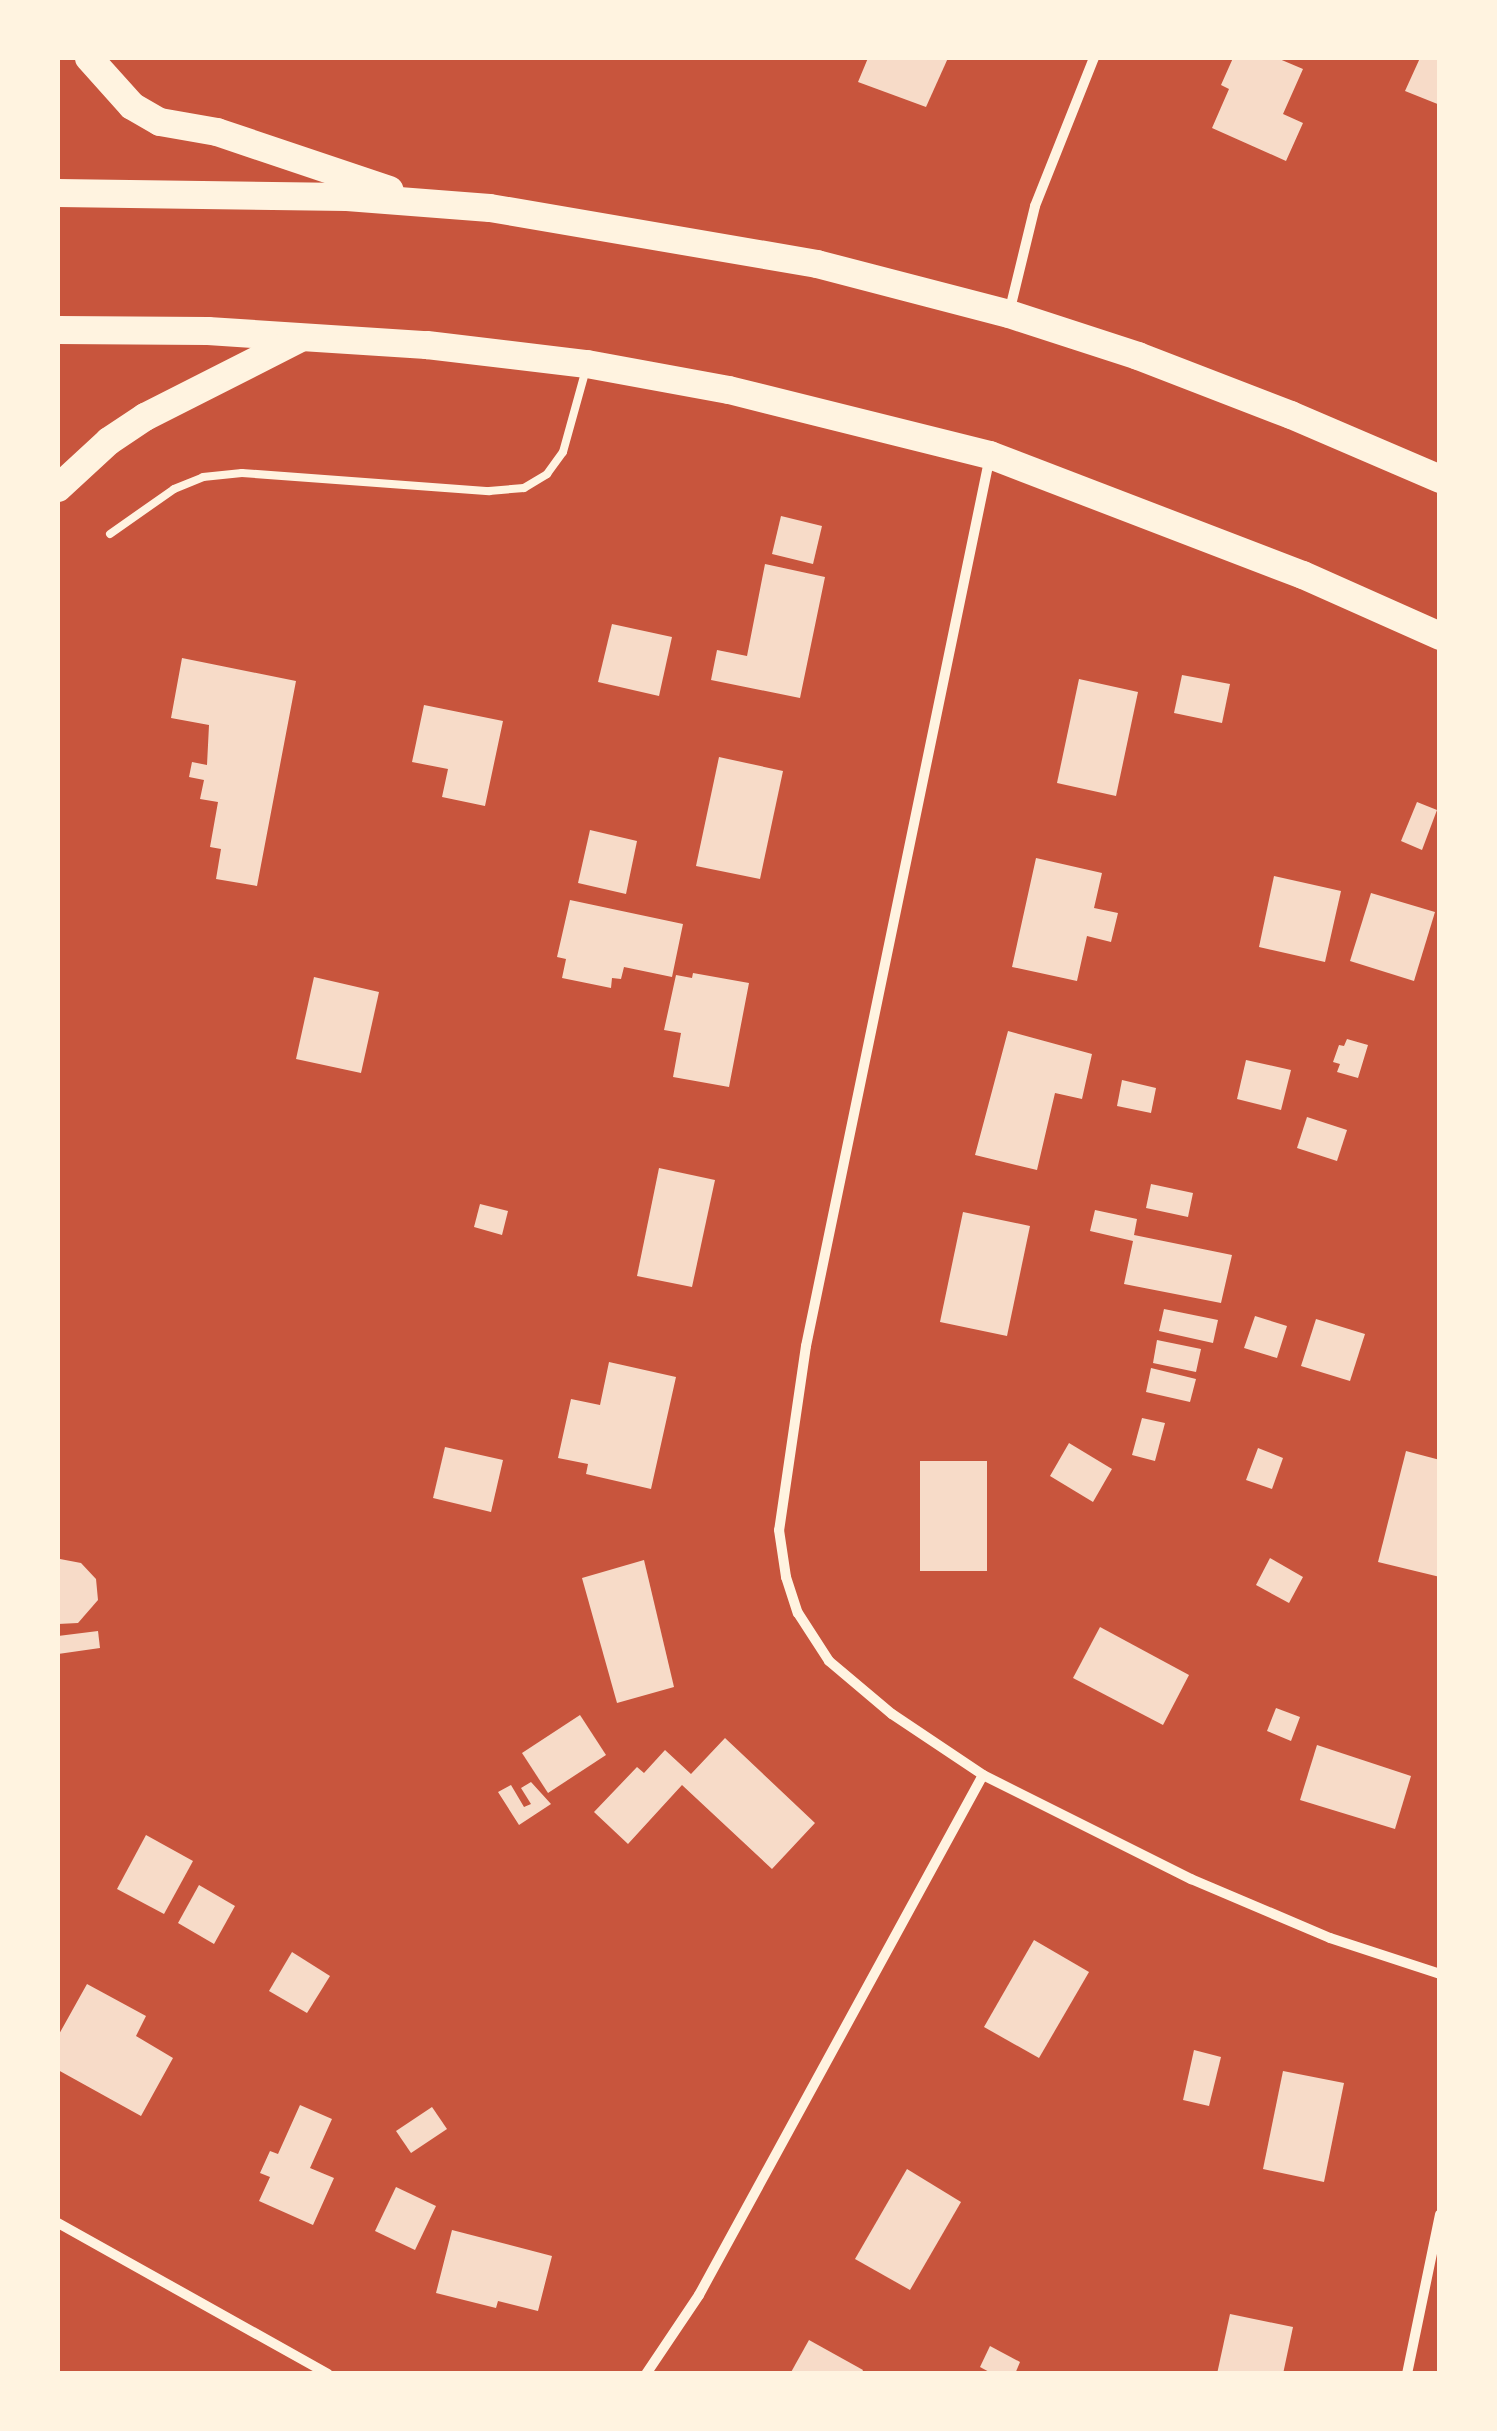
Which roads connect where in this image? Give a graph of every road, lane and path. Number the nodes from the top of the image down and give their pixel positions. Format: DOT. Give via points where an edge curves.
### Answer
graph roads {
  1 [pos="89,58"];
  2 [pos="1094,58"];
  3 [pos="58,192"];
  4 [pos="428,204"];
  5 [pos="1009,314"];
  6 [pos="58,330"];
  7 [pos="304,336"];
  8 [pos="588,364"];
  9 [pos="990,455"];
  10 [pos="1440,479"];
  11 [pos="58,488"];
  12 [pos="110,534"];
  13 [pos="1440,636"];
  14 [pos="983,1775"];
  15 [pos="1440,1974"];
  16 [pos="1440,2214"];
  17 [pos="58,2223"];
  18 [pos="328,2374"];
  19 [pos="646,2374"];
  20 [pos="1406,2374"];
  1 -- 4 [label="highway" via="132,106 160,122 218,132"];
  2 -- 5 [label="street" via="1035,206"];
  3 -- 4 [label="highway"];
  4 -- 5 [label="highway" via="490,208 799,260"];
  5 -- 10 [label="highway" via="1291,415"];
  6 -- 7 [label="highway"];
  7 -- 8 [label="highway"];
  7 -- 11 [label="highway" via="146,417"];
  8 -- 9 [label="highway" via="802,406"];
  8 -- 12 [label="lane" via="563,452 548,474 524,488 242,472 174,489"];
  9 -- 13 [label="highway" via="1303,575"];
  9 -- 14 [label="street" via="806,1346 779,1530 798,1613 829,1661 892,1714"];
  14 -- 15 [label="street" via="1190,1879 1330,1938"];
  14 -- 19 [label="street" via="699,2296"];
  16 -- 20 [label="street"];
  17 -- 18 [label="street"];
}
